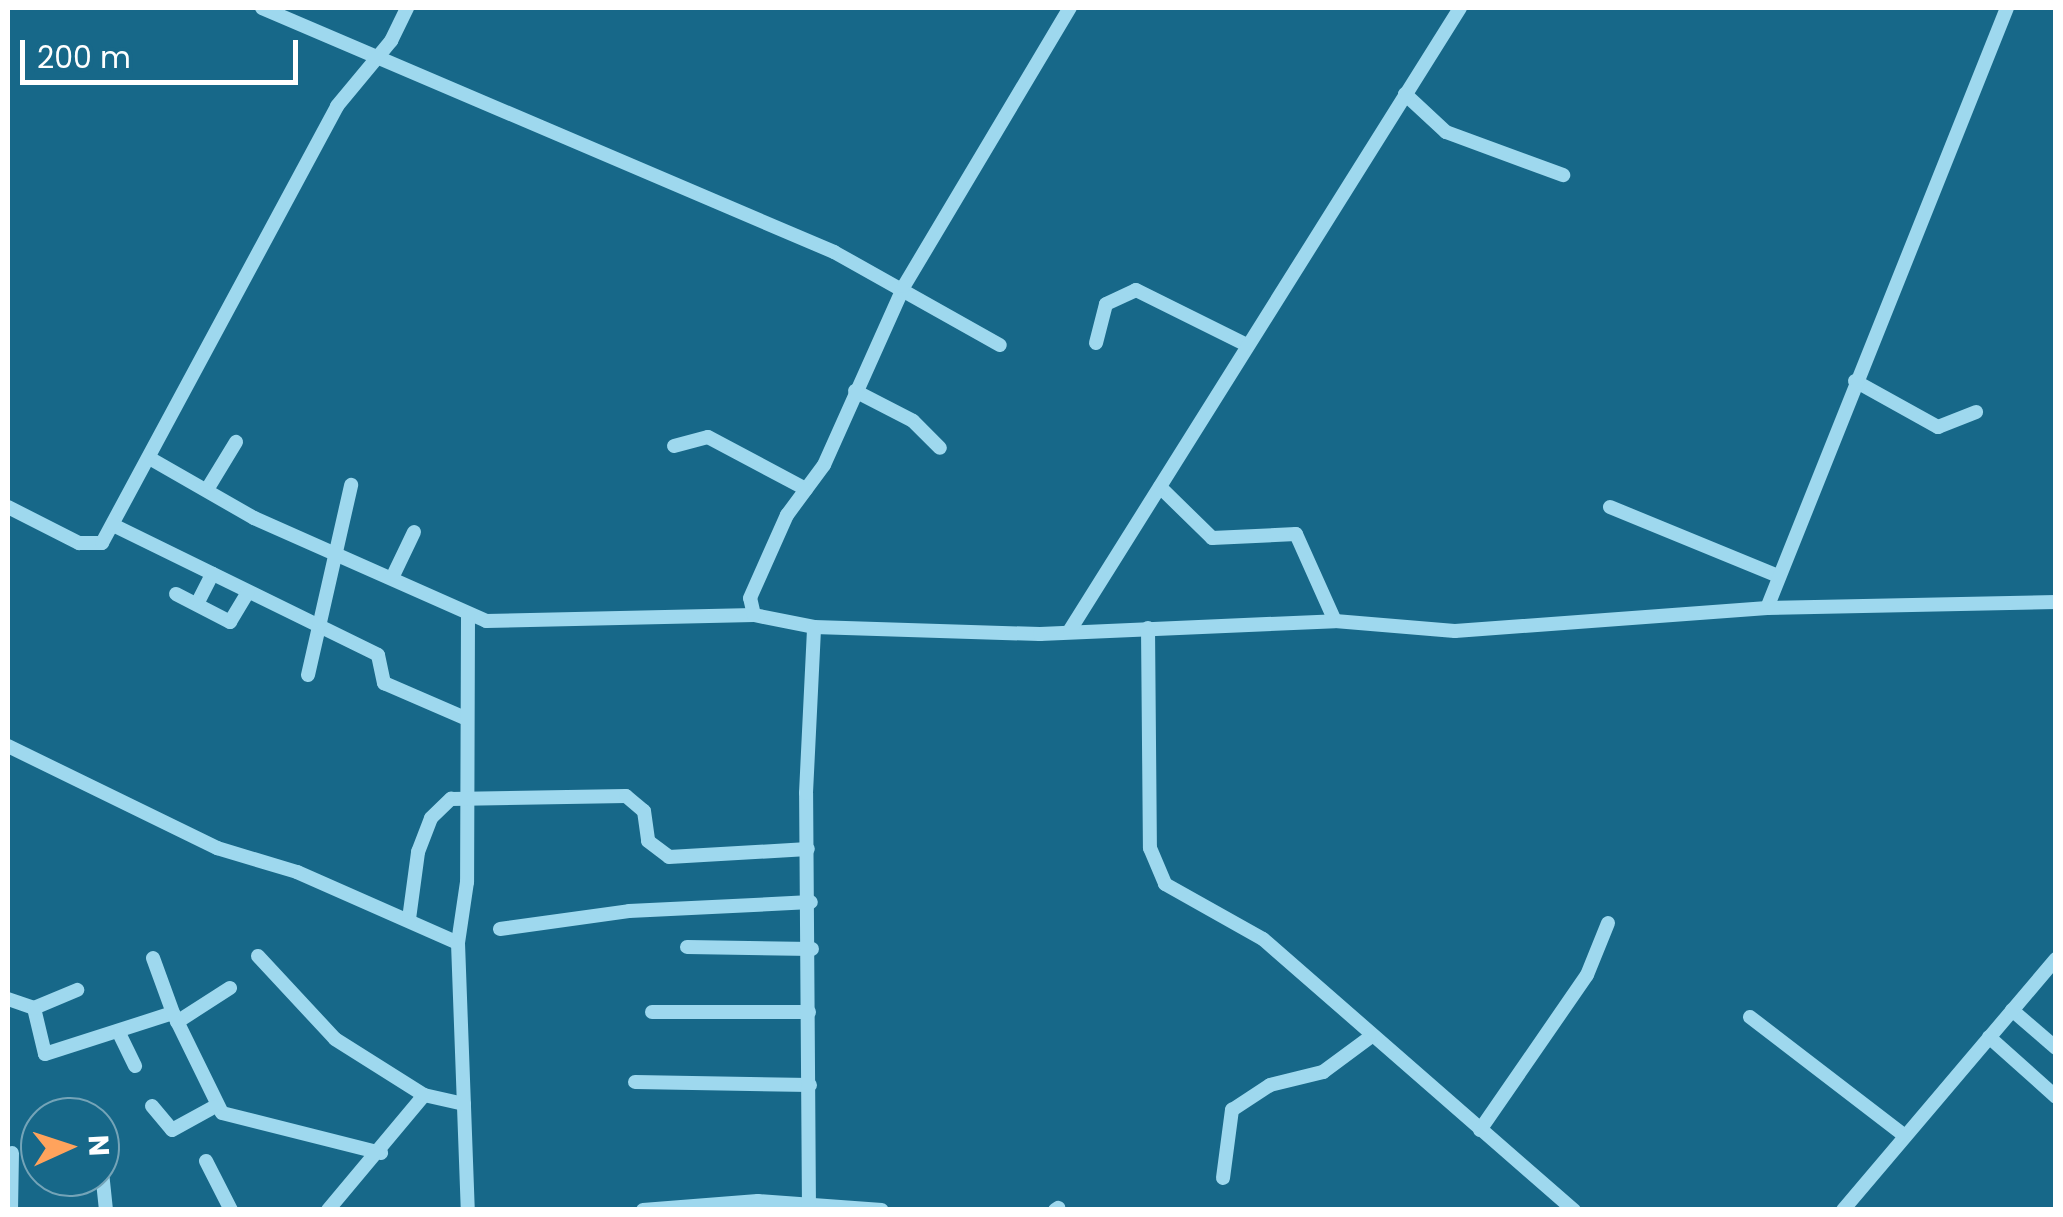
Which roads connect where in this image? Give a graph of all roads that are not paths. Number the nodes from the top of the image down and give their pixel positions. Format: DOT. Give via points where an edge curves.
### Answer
graph roads {
  1 [pos="262,8"];
  2 [pos="407,8"];
  3 [pos="1070,8"];
  4 [pos="1460,8"];
  5 [pos="2008,8"];
  6 [pos="378,55"];
  7 [pos="1406,94"];
  8 [pos="1563,174"];
  9 [pos="904,286"];
  10 [pos="1096,343"];
  11 [pos="1245,344"];
  12 [pos="1000,345"];
  13 [pos="1855,382"];
  14 [pos="855,391"];
  15 [pos="1976,412"];
  16 [pos="236,442"];
  17 [pos="674,446"];
  18 [pos="940,448"];
  19 [pos="151,459"];
  20 [pos="351,486"];
  21 [pos="1160,487"];
  22 [pos="208,488"];
  23 [pos="806,489"];
  24 [pos="8,507"];
  25 [pos="1610,507"];
  26 [pos="113,526"];
  27 [pos="414,532"];
  28 [pos="333,550"];
  29 [pos="212,574"];
  30 [pos="1778,576"];
  31 [pos="392,578"];
  32 [pos="248,592"];
  33 [pos="176,594"];
  34 [pos="2056,602"];
  35 [pos="197,604"];
  36 [pos="1766,608"];
  37 [pos="754,615"];
  38 [pos="468,618"];
  39 [pos="1335,620"];
  40 [pos="319,626"];
  41 [pos="814,627"];
  42 [pos="1148,628"];
  43 [pos="1070,630"];
  44 [pos="308,675"];
  45 [pos="467,719"];
  46 [pos="8,746"];
  47 [pos="466,800"];
  48 [pos="808,849"];
  49 [pos="811,902"];
  50 [pos="410,920"];
  51 [pos="1608,923"];
  52 [pos="500,929"];
  53 [pos="458,942"];
  54 [pos="687,947"];
  55 [pos="812,949"];
  56 [pos="258,956"];
  57 [pos="153,958"];
  58 [pos="2056,959"];
  59 [pos="230,988"];
  60 [pos="78,990"];
  61 [pos="8,999"];
  62 [pos="34,1008"];
  63 [pos="2012,1010"];
  64 [pos="652,1012"];
  65 [pos="809,1012"];
  66 [pos="175,1017"];
  67 [pos="1750,1017"];
  68 [pos="118,1031"];
  69 [pos="1989,1037"];
  70 [pos="1369,1038"];
  71 [pos="2056,1048"];
  72 [pos="135,1066"];
  73 [pos="635,1082"];
  74 [pos="810,1085"];
  75 [pos="424,1095"];
  76 [pos="2056,1096"];
  77 [pos="464,1104"];
  78 [pos="152,1106"];
  79 [pos="214,1107"];
  80 [pos="1480,1130"];
  81 [pos="1905,1136"];
  82 [pos="12,1153"];
  83 [pos="381,1153"];
  84 [pos="206,1161"];
  85 [pos="1223,1178"];
  86 [pos="810,1205"];
  87 [pos="11,1210"];
  88 [pos="232,1210"];
  89 [pos="328,1210"];
  90 [pos="468,1210"];
  91 [pos="644,1210"];
  92 [pos="882,1210"];
  93 [pos="1574,1210"];
  94 [pos="1843,1210"];
  1 -- 6 [label="street"];
  2 -- 6 [label="street"];
  3 -- 9 [label="street"];
  4 -- 7 [label="street"];
  5 -- 13 [label="street"];
  6 -- 9 [label="street"];
  6 -- 19 [label="street" via="337,106"];
  7 -- 8 [label="street" via="1446,132"];
  7 -- 11 [label="street"];
  9 -- 12 [label="street" via="969,334"];
  9 -- 14 [label="street"];
  10 -- 11 [label="street" via="1106,304 1136,290"];
  11 -- 21 [label="street"];
  13 -- 15 [label="street" via="1938,428"];
  13 -- 30 [label="street"];
  14 -- 18 [label="street" via="913,422"];
  14 -- 23 [label="street"];
  16 -- 22 [label="street"];
  17 -- 23 [label="street" via="708,437"];
  19 -- 22 [label="street"];
  19 -- 26 [label="street"];
  20 -- 28 [label="street"];
  21 -- 39 [label="street" via="1192,527 1212,538 1296,534"];
  21 -- 43 [label="street"];
  22 -- 28 [label="street"];
  23 -- 37 [label="street" via="750,598"];
  24 -- 26 [label="street" via="93,546"];
  25 -- 30 [label="street"];
  26 -- 29 [label="street"];
  27 -- 31 [label="street"];
  28 -- 31 [label="street"];
  28 -- 40 [label="street"];
  29 -- 32 [label="street"];
  29 -- 35 [label="street"];
  30 -- 36 [label="street"];
  31 -- 38 [label="street"];
  32 -- 35 [label="street" via="234,621"];
  32 -- 40 [label="street"];
  33 -- 35 [label="street"];
  34 -- 36 [label="street"];
  36 -- 39 [label="street" via="1455,631"];
  37 -- 38 [label="street" via="556,623"];
  37 -- 41 [label="street" via="800,618"];
  38 -- 45 [label="street"];
  39 -- 42 [label="street"];
  40 -- 44 [label="street"];
  40 -- 45 [label="street" via="378,655 391,687"];
  41 -- 43 [label="street"];
  41 -- 48 [label="street"];
  42 -- 43 [label="street"];
  42 -- 70 [label="street" via="1150,848 1165,884 1249,928"];
  45 -- 47 [label="street"];
  46 -- 50 [label="street" via="217,848"];
  47 -- 48 [label="street" via="626,796 644,811 648,840 669,857"];
  47 -- 50 [label="street" via="451,799 431,818"];
  47 -- 53 [label="street"];
  48 -- 49 [label="street"];
  49 -- 52 [label="street" via="630,911"];
  49 -- 55 [label="street"];
  50 -- 53 [label="street"];
  51 -- 80 [label="street" via="1587,974"];
  53 -- 77 [label="street"];
  54 -- 55 [label="street"];
  55 -- 65 [label="street"];
  56 -- 75 [label="street" via="334,1039"];
  57 -- 66 [label="street"];
  58 -- 63 [label="street"];
  59 -- 66 [label="street"];
  60 -- 62 [label="street"];
  61 -- 62 [label="street"];
  62 -- 68 [label="street" via="45,1054"];
  63 -- 69 [label="street"];
  63 -- 71 [label="street"];
  64 -- 65 [label="street"];
  65 -- 74 [label="street"];
  66 -- 68 [label="street"];
  66 -- 79 [label="street"];
  67 -- 81 [label="street"];
  68 -- 72 [label="street"];
  69 -- 76 [label="street"];
  69 -- 81 [label="street"];
  70 -- 80 [label="street"];
  70 -- 85 [label="street" via="1323,1072 1270,1085 1232,1110"];
  73 -- 74 [label="street"];
  74 -- 86 [label="street"];
  75 -- 77 [label="street"];
  75 -- 83 [label="street"];
  77 -- 90 [label="street"];
  78 -- 79 [label="street" via="172,1130"];
  79 -- 83 [label="street" via="230,1119 264,1120"];
  80 -- 93 [label="street"];
  81 -- 94 [label="street"];
  82 -- 87 [label="street"];
  83 -- 89 [label="street" via="342,1186"];
  84 -- 88 [label="street"];
  86 -- 91 [label="street"];
  86 -- 92 [label="street"];
}
